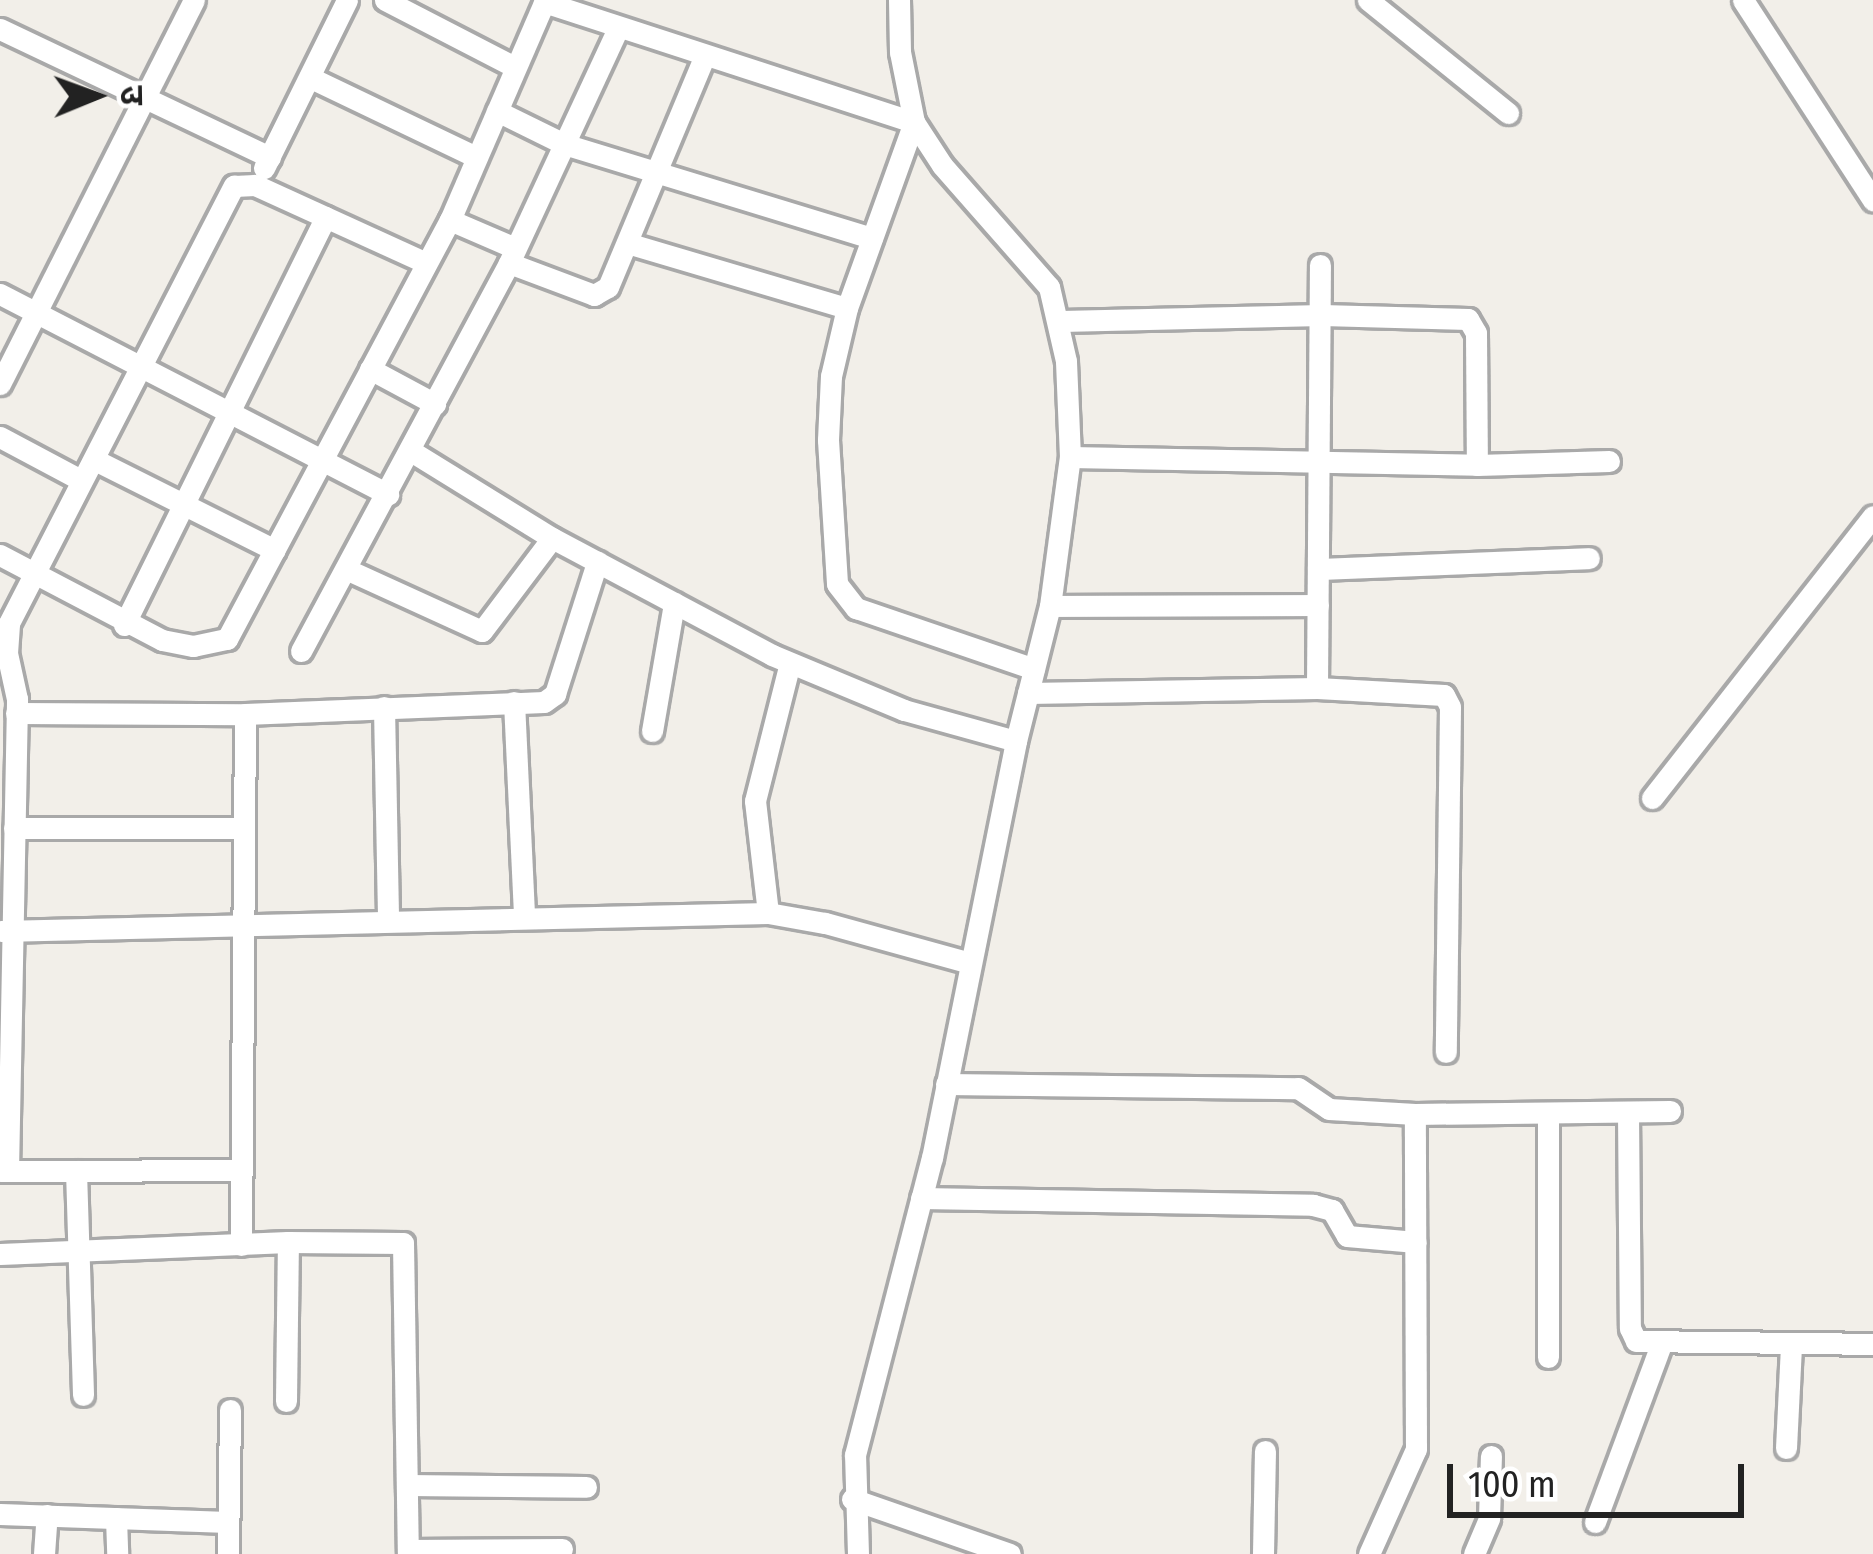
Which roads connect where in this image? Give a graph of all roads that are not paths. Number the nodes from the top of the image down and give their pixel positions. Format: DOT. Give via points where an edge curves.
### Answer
graph roads {
  1 [pos="194,0"];
  2 [pos="347,0"];
  3 [pos="387,0"];
  4 [pos="899,0"];
  5 [pos="1368,0"];
  6 [pos="1772,0"];
  7 [pos="544,1"];
  8 [pos="1748,8"];
  9 [pos="617,28"];
  10 [pos="0,29"];
  11 [pos="705,55"];
  12 [pos="515,67"];
  13 [pos="311,78"];
  14 [pos="143,95"];
  15 [pos="497,111"];
  16 [pos="1508,113"];
  17 [pos="914,122"];
  18 [pos="564,144"];
  19 [pos="271,157"];
  20 [pos="476,158"];
  21 [pos="656,172"];
  22 [pos="255,185"];
  23 [pos="1873,200"];
  24 [pos="326,218"];
  25 [pos="451,220"];
  26 [pos="872,238"];
  27 [pos="627,243"];
  28 [pos="512,255"];
  29 [pos="426,263"];
  30 [pos="1320,265"];
  31 [pos="0,294"];
  32 [pos="847,308"];
  33 [pos="36,312"];
  34 [pos="1322,315"];
  35 [pos="1060,321"];
  36 [pos="142,365"];
  37 [pos="370,369"];
  38 [pos="0,384"];
  39 [pos="435,404"];
  40 [pos="228,409"];
  41 [pos="0,437"];
  42 [pos="410,451"];
  43 [pos="323,457"];
  44 [pos="1070,457"];
  45 [pos="94,460"];
  46 [pos="1609,460"];
  47 [pos="1322,462"];
  48 [pos="1478,465"];
  49 [pos="81,480"];
  50 [pos="388,494"];
  51 [pos="181,505"];
  52 [pos="1873,516"];
  53 [pos="552,538"];
  54 [pos="275,550"];
  55 [pos="0,555"];
  56 [pos="1589,558"];
  57 [pos="597,562"];
  58 [pos="1318,569"];
  59 [pos="348,570"];
  60 [pos="34,574"];
  61 [pos="674,603"];
  62 [pos="1318,605"];
  63 [pos="1051,606"];
  64 [pos="124,625"];
  65 [pos="302,651"];
  66 [pos="790,663"];
  67 [pos="1034,669"];
  68 [pos="1317,688"];
  69 [pos="1028,693"];
  70 [pos="514,702"];
  71 [pos="384,707"];
  72 [pos="16,712"];
  73 [pos="245,714"];
  74 [pos="652,731"];
  75 [pos="1016,741"];
  76 [pos="1652,798"];
  77 [pos="14,828"];
  78 [pos="243,828"];
  79 [pos="768,914"];
  80 [pos="524,917"];
  81 [pos="388,920"];
  82 [pos="242,923"];
  83 [pos="6,931"];
  84 [pos="970,963"];
  85 [pos="1446,1052"];
  86 [pos="946,1084"];
  87 [pos="1670,1111"];
  88 [pos="1548,1113"];
  89 [pos="1628,1113"];
  90 [pos="1414,1114"];
  91 [pos="240,1170"];
  92 [pos="4,1171"];
  93 [pos="76,1172"];
  94 [pos="921,1198"];
  95 [pos="288,1242"];
  96 [pos="1416,1242"];
  97 [pos="241,1245"];
  98 [pos="76,1250"];
  99 [pos="0,1254"];
  100 [pos="1662,1342"];
  101 [pos="1791,1344"];
  102 [pos="1873,1345"];
  103 [pos="1547,1358"];
  104 [pos="83,1395"];
  105 [pos="286,1401"];
  106 [pos="230,1410"];
  107 [pos="1786,1448"];
  108 [pos="1265,1451"];
  109 [pos="1491,1456"];
  110 [pos="406,1484"];
  111 [pos="586,1486"];
  112 [pos="852,1499"];
  113 [pos="0,1514"];
  114 [pos="47,1515"];
  115 [pos="116,1518"];
  116 [pos="228,1522"];
  117 [pos="1595,1522"];
  118 [pos="562,1549"];
  119 [pos="408,1552"];
  120 [pos="44,1554"];
  121 [pos="117,1554"];
  122 [pos="228,1554"];
  123 [pos="858,1554"];
  124 [pos="1010,1554"];
  125 [pos="1262,1554"];
  126 [pos="1369,1554"];
  127 [pos="1474,1554"];
  1 -- 14 [label="street"];
  2 -- 13 [label="street"];
  3 -- 12 [label="street"];
  4 -- 17 [label="street" via="902,74"];
  5 -- 16 [label="street"];
  6 -- 8 [label="street"];
  7 -- 9 [label="street"];
  7 -- 12 [label="street"];
  8 -- 23 [label="street"];
  9 -- 11 [label="street"];
  9 -- 18 [label="street"];
  10 -- 14 [label="street"];
  11 -- 17 [label="street"];
  11 -- 21 [label="street"];
  12 -- 15 [label="street"];
  13 -- 19 [label="street"];
  13 -- 20 [label="street"];
  14 -- 19 [label="street"];
  14 -- 33 [label="street"];
  15 -- 18 [label="street"];
  15 -- 20 [label="street"];
  17 -- 26 [label="street"];
  17 -- 35 [label="street" via="1048,287"];
  18 -- 21 [label="street"];
  18 -- 28 [label="street"];
  19 -- 22 [label="street"];
  20 -- 25 [label="street"];
  21 -- 26 [label="street"];
  21 -- 27 [label="street"];
  22 -- 24 [label="street"];
  22 -- 36 [label="street" via="228,191"];
  24 -- 29 [label="street"];
  24 -- 40 [label="street"];
  25 -- 28 [label="street"];
  25 -- 29 [label="street"];
  26 -- 32 [label="street"];
  27 -- 28 [label="street" via="602,293"];
  27 -- 32 [label="street"];
  28 -- 39 [label="street"];
  29 -- 37 [label="street"];
  30 -- 34 [label="street"];
  31 -- 33 [label="street"];
  32 -- 67 [label="street" via="828,405 839,594 856,608"];
  33 -- 36 [label="street"];
  33 -- 38 [label="street"];
  34 -- 35 [label="street"];
  34 -- 47 [label="street"];
  34 -- 48 [label="street" via="1460,317 1474,325"];
  35 -- 44 [label="street"];
  36 -- 40 [label="street"];
  36 -- 45 [label="street"];
  37 -- 39 [label="street"];
  37 -- 43 [label="street"];
  39 -- 42 [label="street"];
  40 -- 43 [label="street"];
  40 -- 51 [label="street"];
  41 -- 49 [label="street"];
  42 -- 50 [label="street"];
  42 -- 53 [label="street"];
  43 -- 50 [label="street"];
  43 -- 54 [label="street"];
  44 -- 47 [label="street"];
  44 -- 63 [label="street"];
  45 -- 49 [label="street"];
  45 -- 51 [label="street"];
  46 -- 48 [label="street"];
  47 -- 48 [label="street"];
  47 -- 58 [label="street"];
  49 -- 60 [label="street"];
  50 -- 59 [label="street"];
  51 -- 54 [label="street"];
  51 -- 64 [label="street"];
  52 -- 76 [label="street"];
  53 -- 57 [label="street"];
  53 -- 59 [label="street" via="482,631"];
  54 -- 64 [label="street" via="227,639 176,645"];
  55 -- 60 [label="street"];
  56 -- 58 [label="street"];
  57 -- 61 [label="street"];
  57 -- 70 [label="street" via="555,694"];
  58 -- 62 [label="street"];
  59 -- 65 [label="street"];
  60 -- 64 [label="street"];
  60 -- 72 [label="street" via="6,638"];
  61 -- 66 [label="street"];
  61 -- 74 [label="street"];
  62 -- 63 [label="street"];
  62 -- 68 [label="street"];
  63 -- 67 [label="street"];
  66 -- 75 [label="street" via="904,710"];
  66 -- 79 [label="street" via="755,801"];
  67 -- 69 [label="street"];
  68 -- 69 [label="street"];
  68 -- 85 [label="street" via="1438,692 1448,699"];
  69 -- 75 [label="street"];
  70 -- 71 [label="street"];
  70 -- 80 [label="street"];
  71 -- 73 [label="street"];
  71 -- 81 [label="street"];
  72 -- 73 [label="street"];
  72 -- 77 [label="street"];
  73 -- 78 [label="street"];
  75 -- 84 [label="street"];
  77 -- 78 [label="street"];
  77 -- 83 [label="street"];
  78 -- 82 [label="street"];
  79 -- 80 [label="street"];
  79 -- 84 [label="street"];
  80 -- 81 [label="street"];
  81 -- 82 [label="street"];
  82 -- 83 [label="street"];
  82 -- 91 [label="street"];
  83 -- 92 [label="street"];
  84 -- 86 [label="street"];
  86 -- 90 [label="street" via="1298,1088 1329,1109"];
  86 -- 94 [label="street"];
  87 -- 89 [label="street"];
  88 -- 89 [label="street"];
  88 -- 90 [label="street"];
  88 -- 103 [label="street"];
  89 -- 100 [label="street" via="1630,1328 1636,1341"];
  90 -- 96 [label="street"];
  91 -- 93 [label="street"];
  91 -- 97 [label="street"];
  92 -- 93 [label="street"];
  93 -- 98 [label="street"];
  94 -- 96 [label="street" via="1313,1205 1331,1210 1347,1236"];
  94 -- 112 [label="street" via="862,1420"];
  95 -- 97 [label="street"];
  95 -- 105 [label="street"];
  95 -- 110 [label="street" via="404,1243"];
  96 -- 126 [label="street" via="1416,1449"];
  97 -- 98 [label="street"];
  98 -- 99 [label="street"];
  98 -- 104 [label="street"];
  100 -- 101 [label="street"];
  100 -- 117 [label="street"];
  101 -- 102 [label="street"];
  101 -- 107 [label="street"];
  106 -- 116 [label="street"];
  108 -- 125 [label="street"];
  109 -- 127 [label="street" via="1489,1518"];
  110 -- 111 [label="street"];
  110 -- 119 [label="street"];
  112 -- 123 [label="street"];
  112 -- 124 [label="street"];
  113 -- 114 [label="street"];
  114 -- 115 [label="street"];
  114 -- 120 [label="street"];
  115 -- 116 [label="street"];
  115 -- 121 [label="street"];
  116 -- 122 [label="street"];
  118 -- 119 [label="street"];
}
